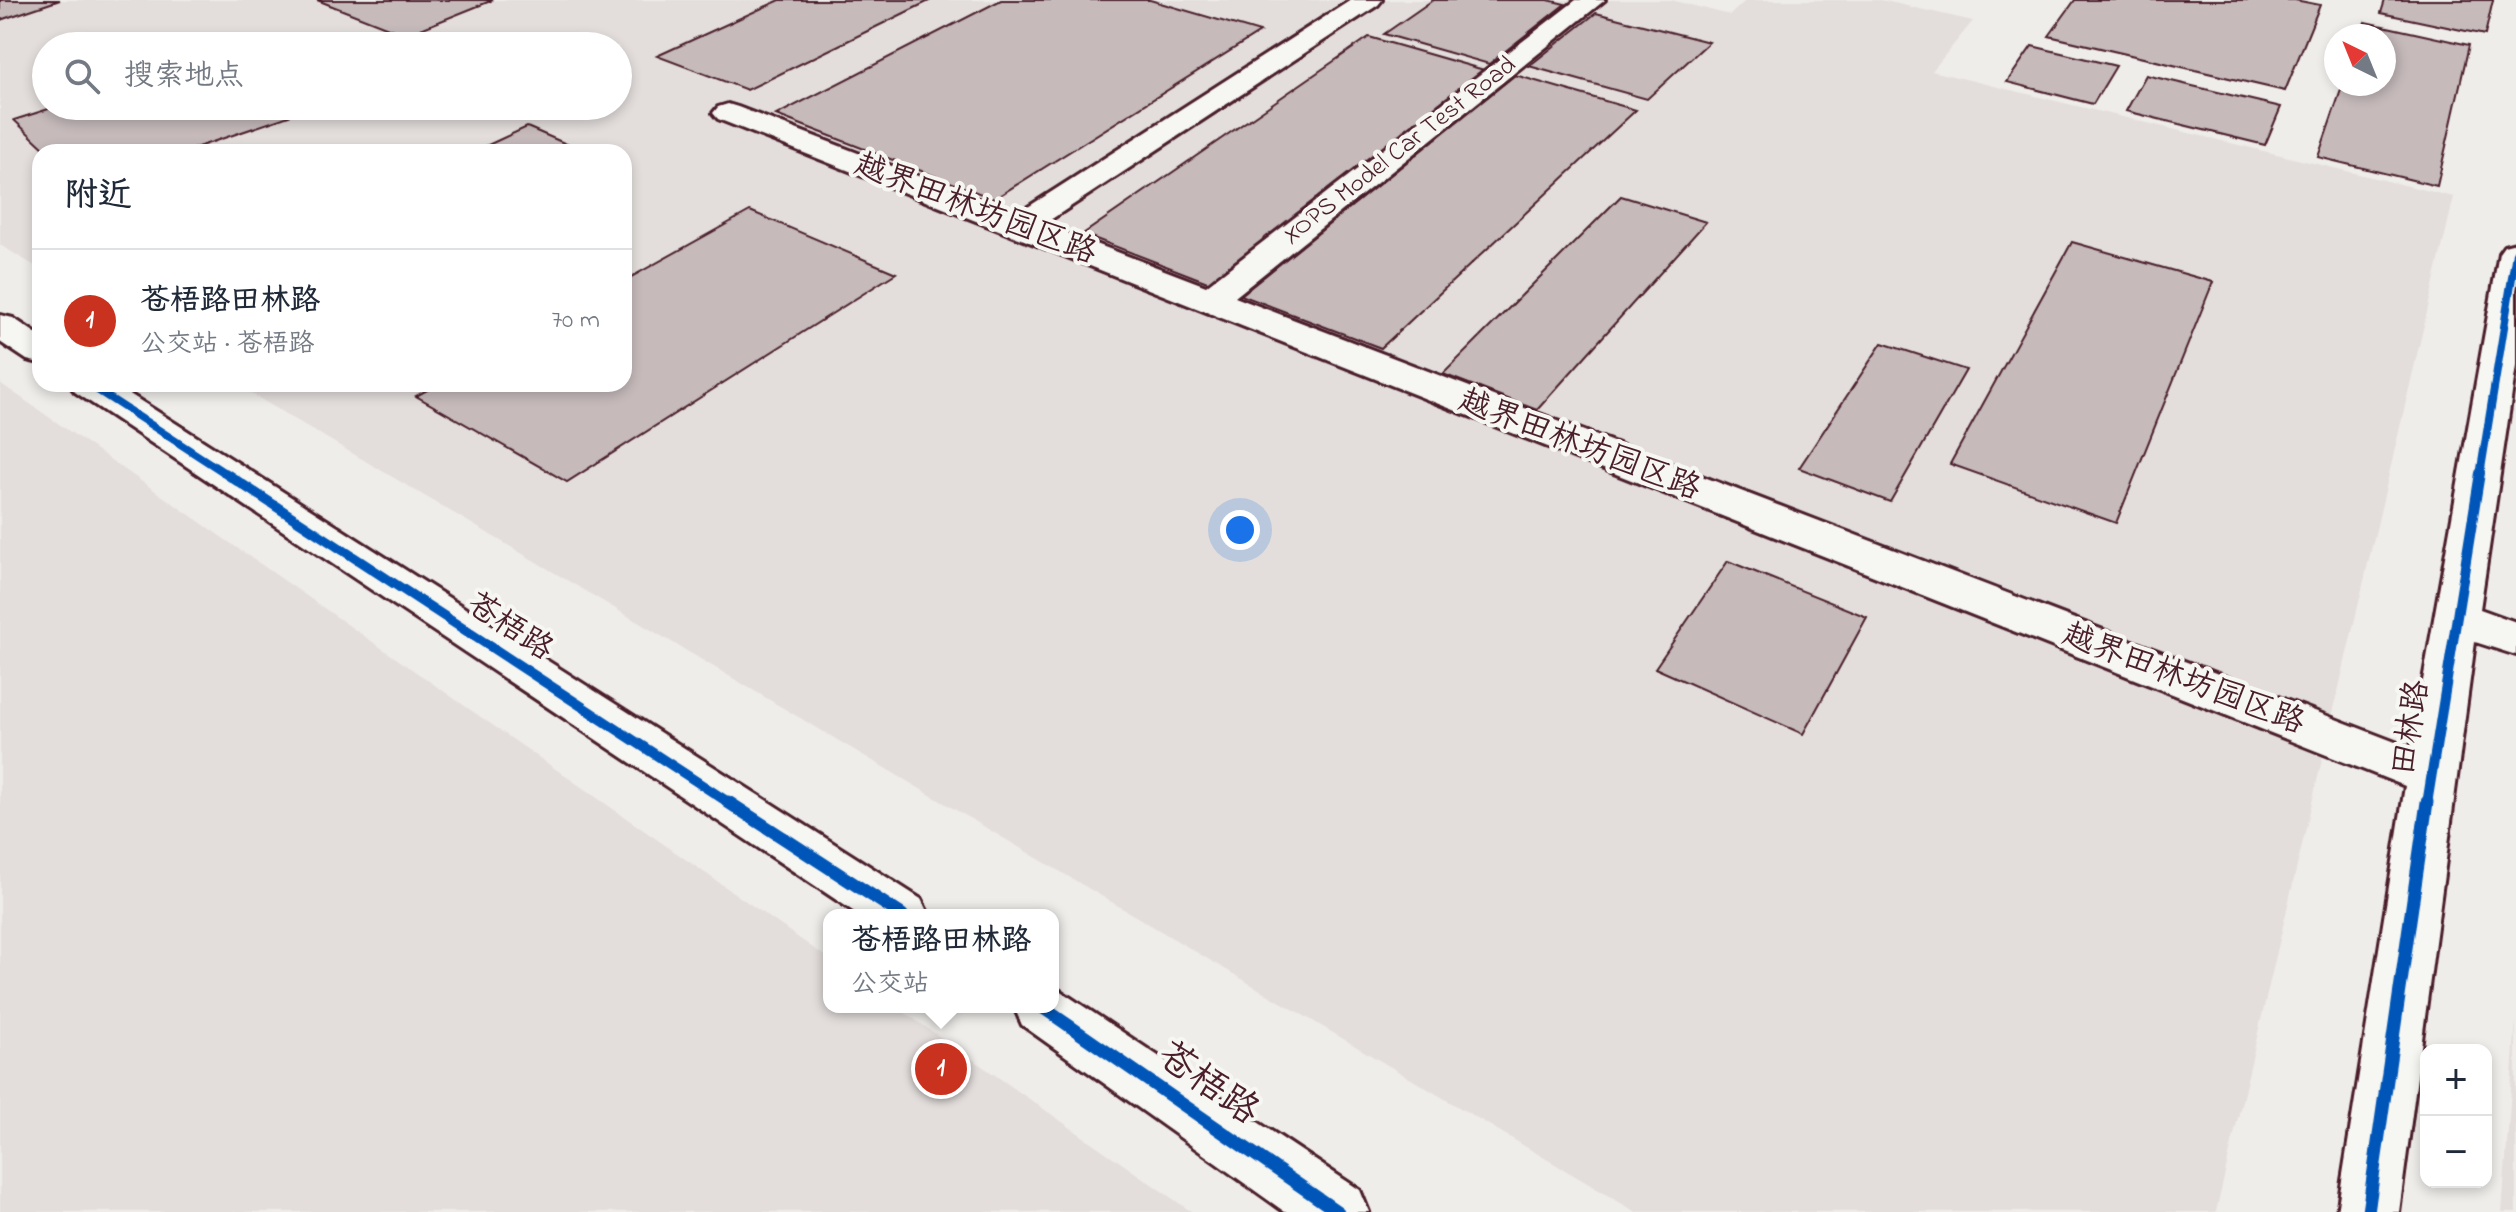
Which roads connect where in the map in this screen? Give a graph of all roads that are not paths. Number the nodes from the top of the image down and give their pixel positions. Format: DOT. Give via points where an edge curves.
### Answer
graph roads {
  1 [pos="1369,0"];
  2 [pos="1592,0"];
  3 [pos="728,113"];
  4 [pos="1018,227"];
  5 [pos="2516,253"];
  6 [pos="1208,301"];
  7 [pos="0,326"];
  8 [pos="32,347"];
  9 [pos="100,392"];
  10 [pos="2457,618"];
  11 [pos="2516,639"];
  12 [pos="2431,776"];
  13 [pos="893,909"];
  14 [pos="1051,1013"];
  15 [pos="1338,1212"];
  16 [pos="2368,1212"];
  1 -- 4 [label="street"];
  2 -- 6 [label="street, XOPS Model Car Test Road"];
  3 -- 4 [label="street, 越界田林坊园区路"];
  4 -- 6 [label="street, 越界田林坊园区路"];
  5 -- 10 [label="street, 田林路"];
  6 -- 12 [label="street, 越界田林坊园区路"];
  7 -- 8 [label="street"];
  9 -- 13 [label="street, 苍梧路"];
  10 -- 11 [label="street"];
  10 -- 12 [label="street, 田林路"];
  12 -- 16 [label="street, 田林路"];
  14 -- 15 [label="street, 苍梧路"];
}
